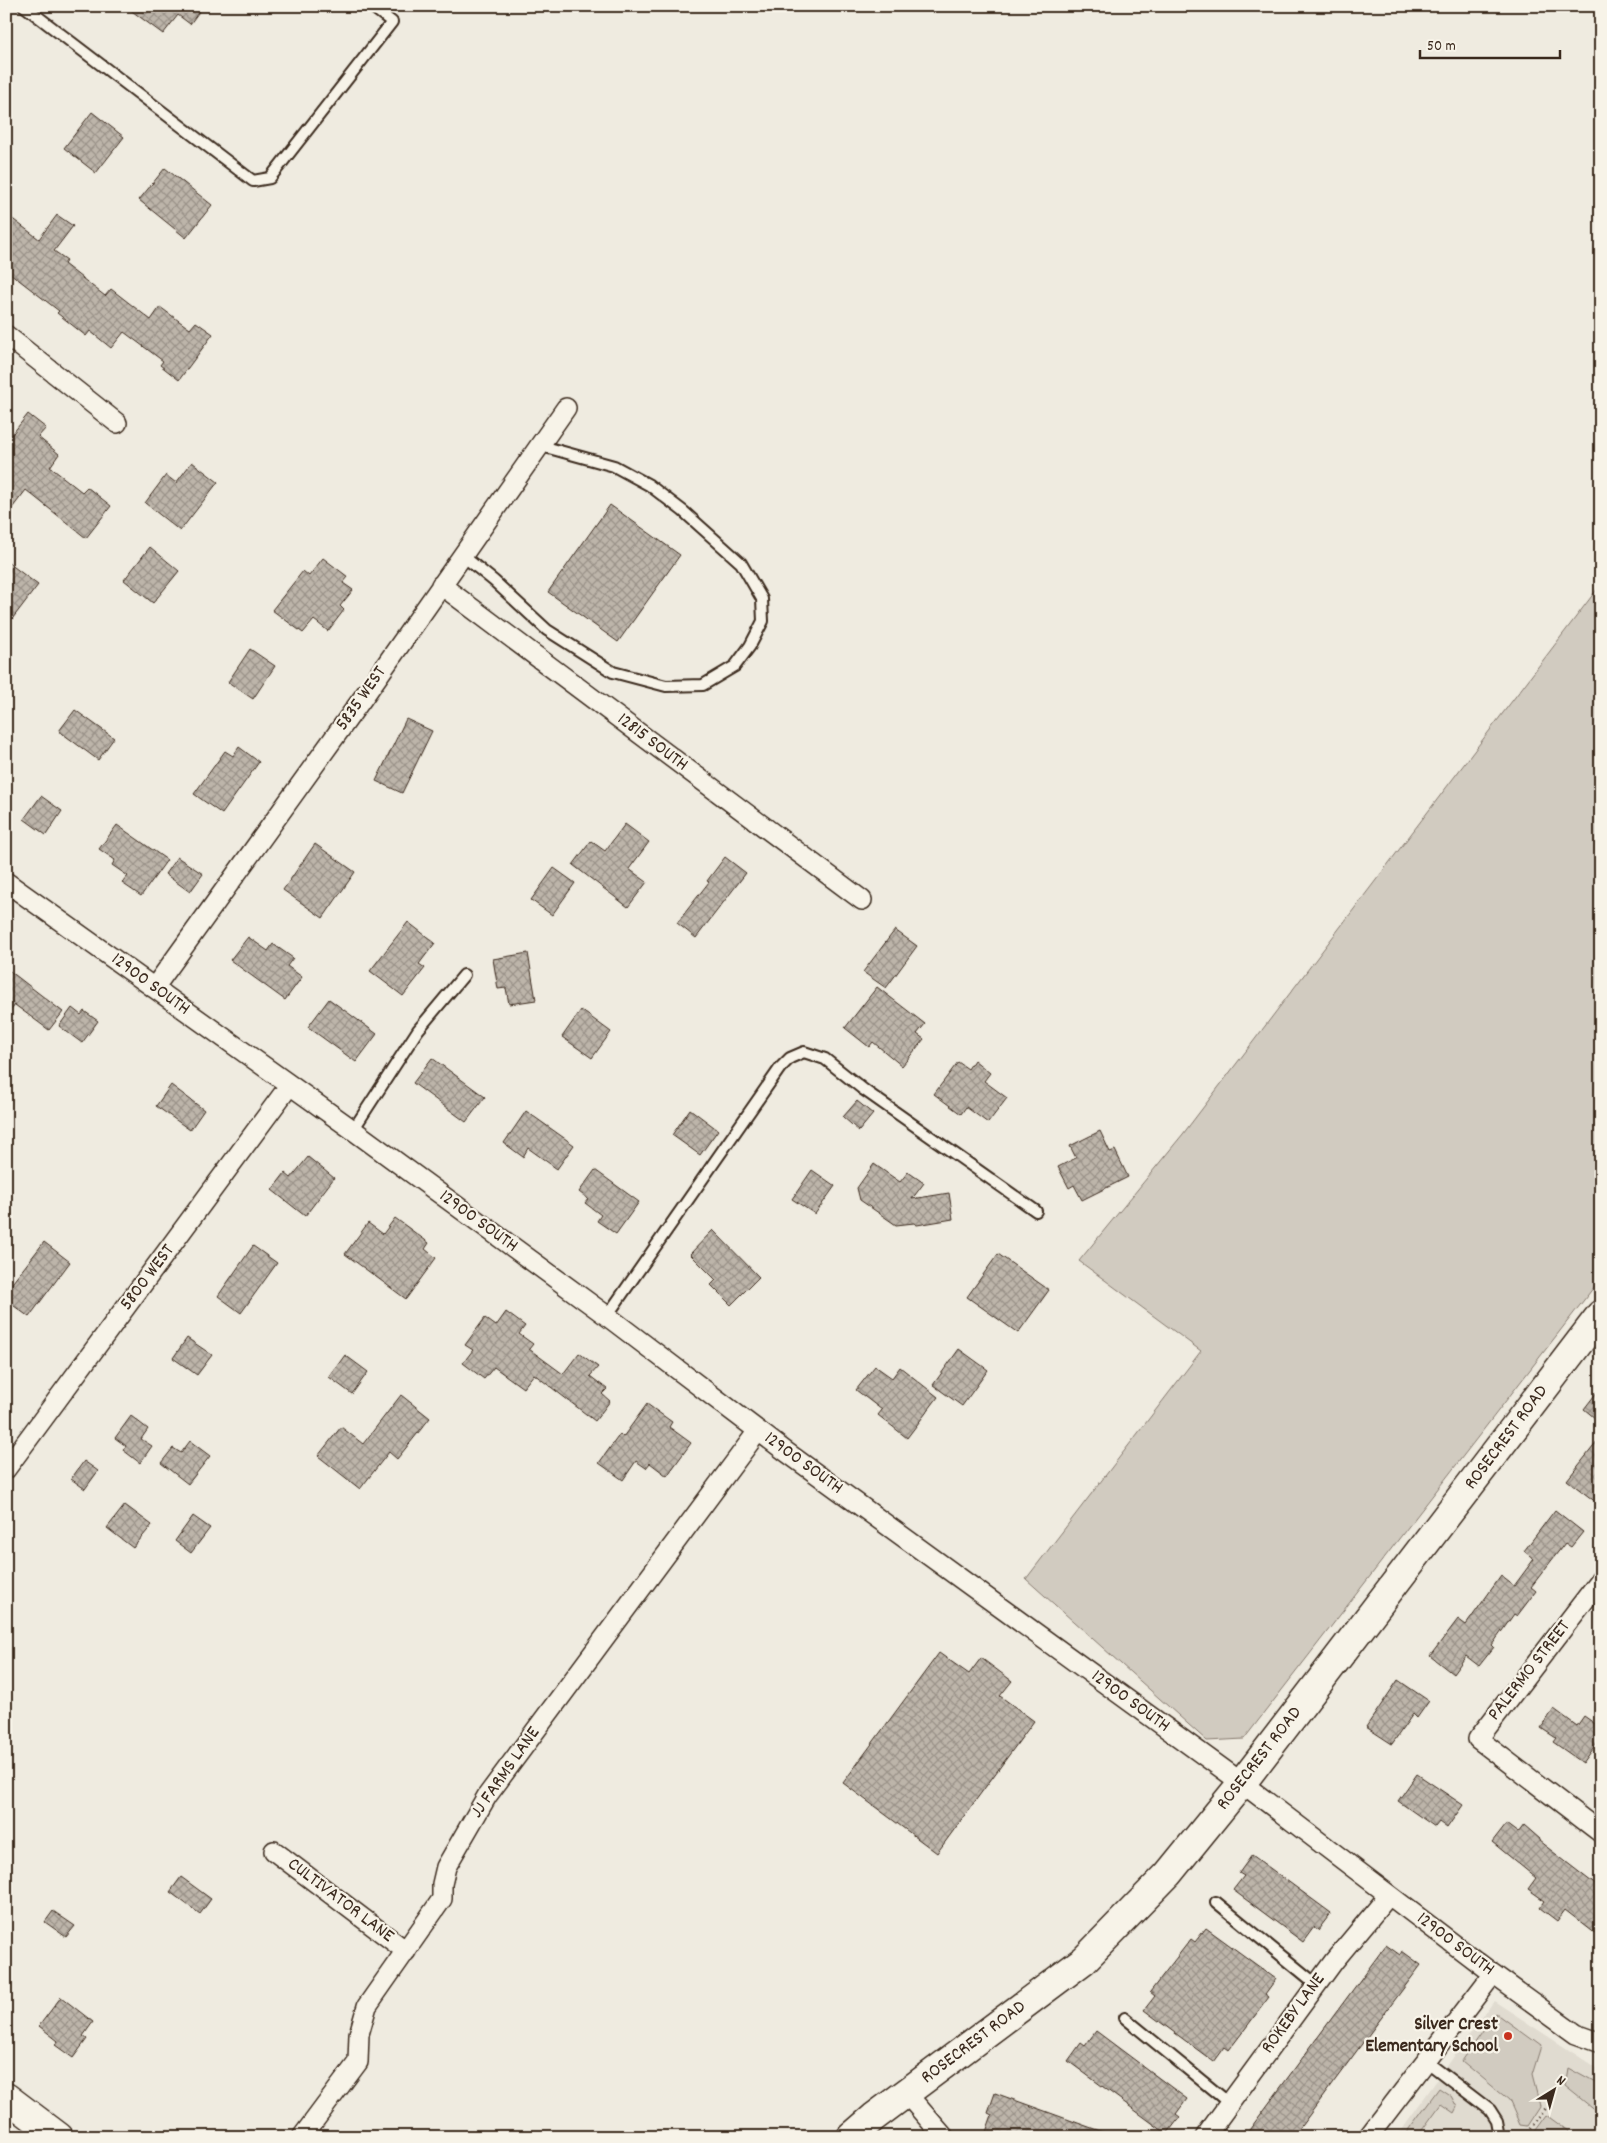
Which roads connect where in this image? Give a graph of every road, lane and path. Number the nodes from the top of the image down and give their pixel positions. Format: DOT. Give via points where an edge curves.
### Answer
graph roads {
  1 [pos="24,6"];
  2 [pos="371,6"];
  3 [pos="6,335"];
  4 [pos="566,408"];
  5 [pos="117,423"];
  6 [pos="538,446"];
  7 [pos="462,555"];
  8 [pos="441,585"];
  9 [pos="6,882"];
  10 [pos="862,900"];
  11 [pos="464,975"];
  12 [pos="154,988"];
  13 [pos="289,1086"];
  14 [pos="353,1130"];
  15 [pos="1036,1211"];
  16 [pos="1601,1314"];
  17 [pos="607,1316"];
  18 [pos="758,1431"];
  19 [pos="6,1469"];
  20 [pos="1601,1579"];
  21 [pos="1242,1783"];
  22 [pos="1601,1833"];
  23 [pos="274,1851"];
  24 [pos="1390,1895"];
  25 [pos="1216,1902"];
  26 [pos="406,1951"];
  27 [pos="1493,1974"];
  28 [pos="1316,1984"];
  29 [pos="1125,2018"];
  30 [pos="1601,2043"];
  31 [pos="1426,2061"];
  32 [pos="906,2094"];
  33 [pos="6,2098"];
  34 [pos="1229,2103"];
  35 [pos="1546,2107"];
  36 [pos="44,2133"];
  37 [pos="302,2137"];
  38 [pos="851,2137"];
  39 [pos="944,2137"];
  40 [pos="1205,2137"];
  41 [pos="1368,2137"];
  42 [pos="1500,2137"];
  43 [pos="1524,2137"];
  1 -- 2 [label="lane" via="253,181 270,178 392,22"];
  3 -- 5 [label="street"];
  4 -- 6 [label="street, 5835 WEST"];
  6 -- 7 [label="street, 5835 WEST"];
  6 -- 7 [label="lane" via="614,466 649,485 740,563 762,599 763,621 750,646 735,666 703,685 666,686 613,672 547,630"];
  7 -- 8 [label="street, 5835 WEST"];
  8 -- 10 [label="street, 12815 SOUTH"];
  8 -- 12 [label="street, 5835 WEST"];
  9 -- 12 [label="street, 12900 SOUTH"];
  11 -- 14 [label="lane" via="418,1030"];
  12 -- 13 [label="street, 12900 SOUTH"];
  13 -- 14 [label="street, 12900 SOUTH"];
  13 -- 19 [label="street, 5800 WEST"];
  14 -- 17 [label="street, 12900 SOUTH"];
  15 -- 17 [label="lane" via="825,1059 804,1052 790,1058 780,1068"];
  16 -- 21 [label="main road, ROSECREST ROAD"];
  17 -- 18 [label="street, 12900 SOUTH"];
  18 -- 21 [label="street, 12900 SOUTH"];
  18 -- 26 [label="street, JJ FARMS LANE" via="487,1796 446,1867 442,1899"];
  20 -- 22 [label="street, PALERMO STREET" via="1478,1739"];
  21 -- 24 [label="street, 12900 SOUTH"];
  21 -- 32 [label="main road, ROSECREST ROAD" via="1168,1874 1084,1960"];
  23 -- 26 [label="street, CULTIVATOR LANE"];
  24 -- 27 [label="street, 12900 SOUTH"];
  24 -- 28 [label="street, ROKEBY LANE"];
  25 -- 28 [label="lane"];
  26 -- 37 [label="street, JJ FARMS LANE" via="367,2006 359,2034 358,2062"];
  27 -- 30 [label="street, 12900 SOUTH" via="1576,2034"];
  27 -- 31 [label="street"];
  28 -- 34 [label="street, ROKEBY LANE"];
  29 -- 34 [label="lane"];
  31 -- 41 [label="street"];
  31 -- 42 [label="lane" via="1490,2110 1497,2121"];
  32 -- 38 [label="main road, ROSECREST ROAD"];
  32 -- 39 [label="street"];
  33 -- 36 [label="main road"];
  34 -- 40 [label="street, ROKEBY LANE"];
  35 -- 43 [label="path"];
}
